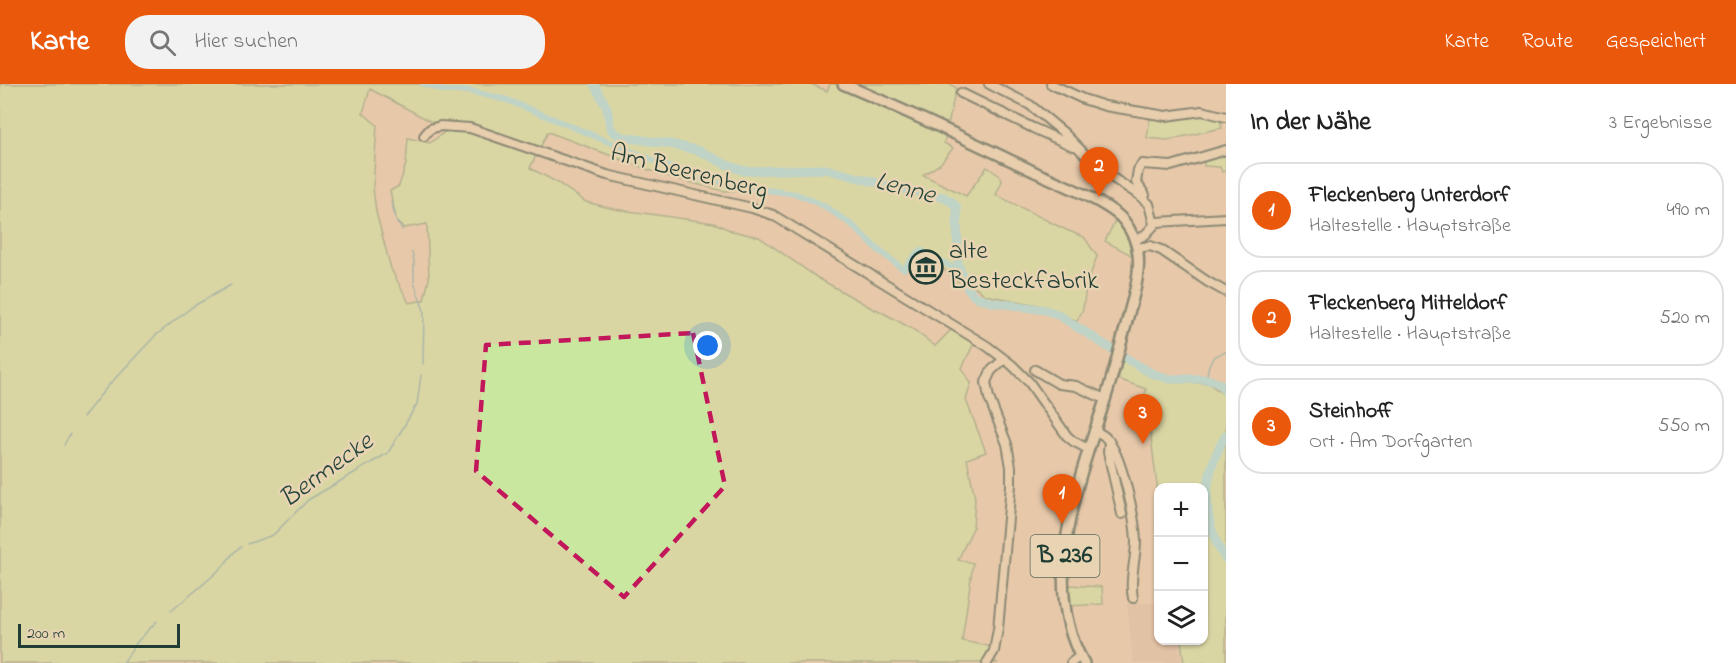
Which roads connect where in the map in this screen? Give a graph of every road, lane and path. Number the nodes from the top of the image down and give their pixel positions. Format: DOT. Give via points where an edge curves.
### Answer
graph roads {
  1 [pos="843,84"];
  2 [pos="989,84"];
  3 [pos="1051,84"];
  4 [pos="961,93"];
  5 [pos="1224,114"];
  6 [pos="424,136"];
  7 [pos="1076,147"];
  8 [pos="1226,150"];
  9 [pos="1149,204"];
  10 [pos="1226,218"];
  11 [pos="1154,224"];
  12 [pos="1136,244"];
  13 [pos="1226,292"];
  14 [pos="1004,359"];
  15 [pos="1037,371"];
  16 [pos="1105,399"];
  17 [pos="1094,431"];
  18 [pos="1109,441"];
  19 [pos="1088,449"];
  20 [pos="1122,514"];
  21 [pos="1133,598"];
  22 [pos="1082,659"];
  23 [pos="987,663"];
  24 [pos="1071,663"];
  1 -- 12 [label="main road" via="935,124 1116,213"];
  2 -- 7 [label="street" via="1030,105"];
  3 -- 5 [label="street" via="1105,106 1166,116 1202,111"];
  4 -- 7 [label="street"];
  6 -- 14 [label="street, Am Beerenberg" via="440,126 470,128 607,175 763,212 971,335"];
  7 -- 9 [label="street" via="1099,169"];
  8 -- 9 [label="street" via="1171,165 1142,164 1136,182"];
  9 -- 11 [label="street"];
  10 -- 11 [label="street"];
  11 -- 12 [label="street"];
  12 -- 13 [label="street" via="1161,250"];
  12 -- 16 [label="main road, B 236" via="1138,270"];
  14 -- 19 [label="street, Am Beerenberg" via="1029,382 1067,435"];
  14 -- 23 [label="street" via="986,382 1007,444 1011,484 998,629"];
  15 -- 16 [label="street" via="1059,384 1076,386"];
  16 -- 17 [label="main road, B 236"];
  17 -- 18 [label="street"];
  17 -- 19 [label="main road, B 236"];
  18 -- 20 [label="street"];
  18 -- 21 [label="street" via="1123,476 1135,532"];
  19 -- 22 [label="main road, B 236" via="1069,526 1064,576 1066,618"];
  22 -- 24 [label="street"];
}
